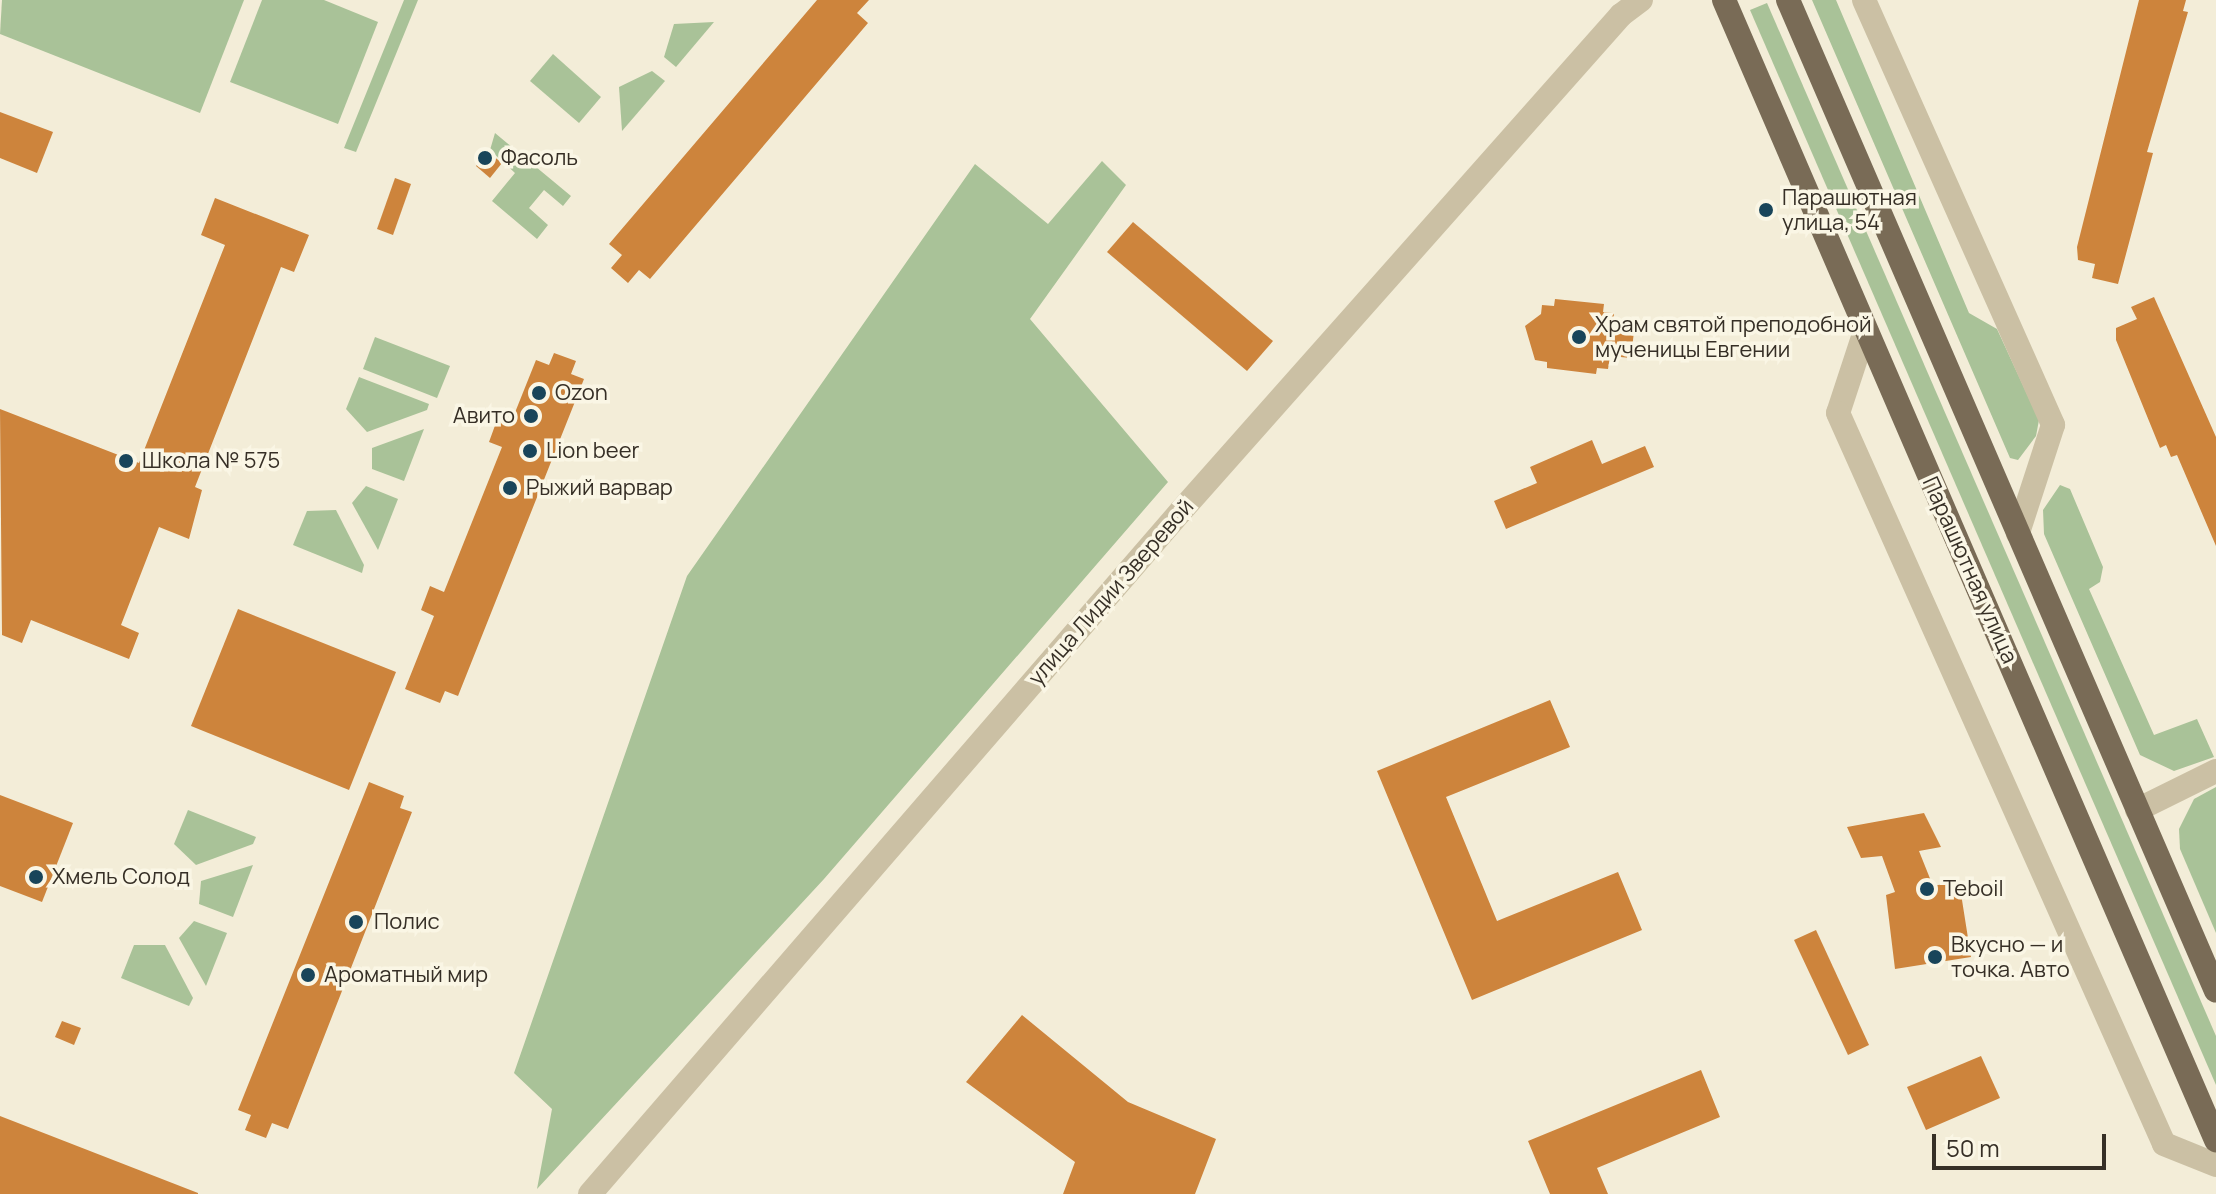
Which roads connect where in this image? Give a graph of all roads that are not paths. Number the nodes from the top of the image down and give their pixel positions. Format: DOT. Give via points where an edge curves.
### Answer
graph roads {
  1 [pos="1641,0"];
  2 [pos="1724,0"];
  3 [pos="1788,0"];
  4 [pos="1864,0"];
  5 [pos="1865,331"];
  6 [pos="2018,533"];
  7 [pos="2216,771"];
  8 [pos="2137,810"];
  9 [pos="2216,991"];
  10 [pos="2216,1140"];
  11 [pos="2216,1165"];
  12 [pos="590,1194"];
  1 -- 12 [label="street, улица Лидии Зверевой" via="1621,15 1181,511"];
  2 -- 5 [label="main road, Парашютная улица"];
  3 -- 6 [label="main road"];
  4 -- 6 [label="street" via="2053,425"];
  5 -- 10 [label="main road, Парашютная улица"];
  5 -- 11 [label="street" via="1838,413 2164,1144"];
  6 -- 8 [label="main road"];
  7 -- 8 [label="street"];
  8 -- 9 [label="main road"];
}
